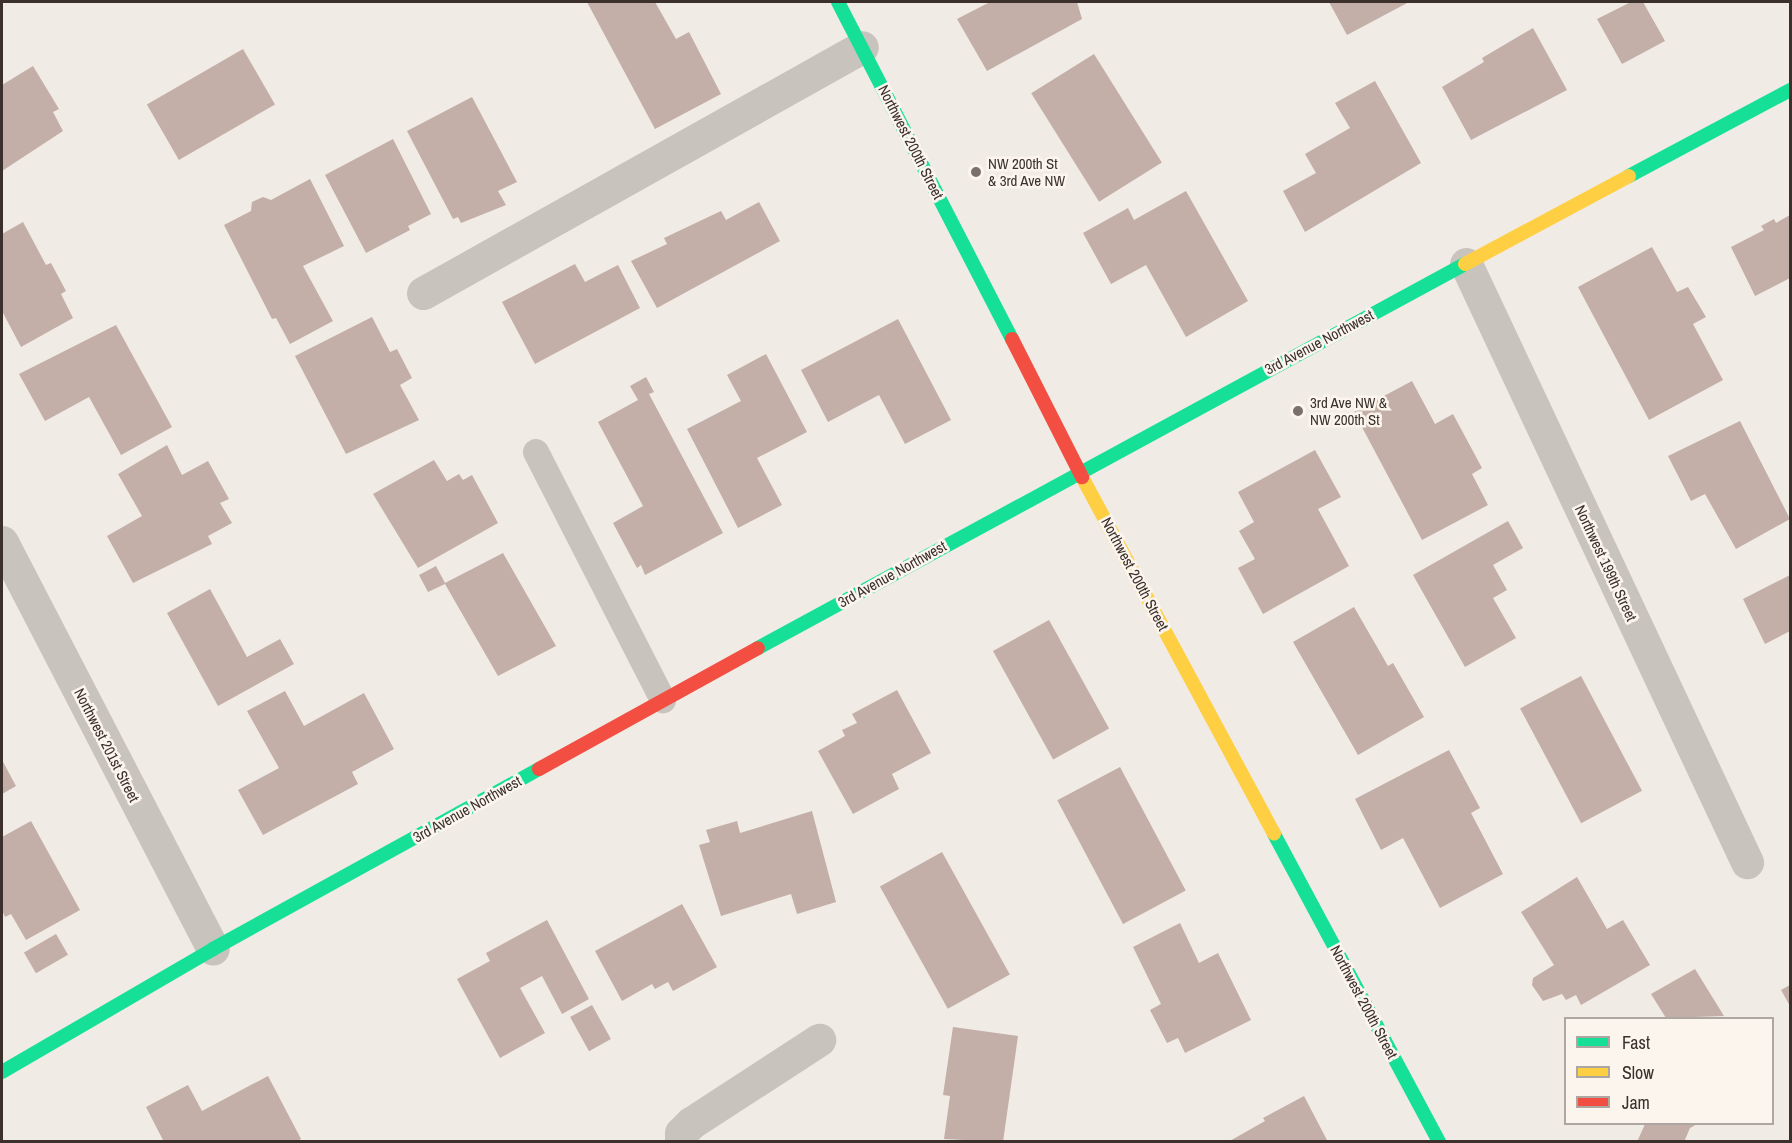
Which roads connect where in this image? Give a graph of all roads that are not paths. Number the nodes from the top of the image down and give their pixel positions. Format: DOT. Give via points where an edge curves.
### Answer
graph roads {
  1 [pos="838,2"];
  2 [pos="862,47"];
  3 [pos="1791,90"];
  4 [pos="1466,264"];
  5 [pos="423,293"];
  6 [pos="536,452"];
  7 [pos="1079,470"];
  8 [pos="2,542"];
  9 [pos="663,700"];
  10 [pos="1747,862"];
  11 [pos="213,949"];
  12 [pos="819,1040"];
  13 [pos="2,1072"];
  14 [pos="681,1142"];
  15 [pos="1438,1142"];
  1 -- 2 [label="street, Northwest 200th Street"];
  2 -- 5 [label="street"];
  2 -- 7 [label="street, Northwest 200th Street"];
  3 -- 4 [label="street, 3rd Avenue Northwest"];
  4 -- 7 [label="street, 3rd Avenue Northwest"];
  4 -- 10 [label="street, Northwest 199th Street"];
  6 -- 9 [label="lane"];
  7 -- 9 [label="street, 3rd Avenue Northwest"];
  7 -- 15 [label="street, Northwest 200th Street"];
  8 -- 11 [label="street, Northwest 201st Street"];
  9 -- 11 [label="street, 3rd Avenue Northwest"];
  11 -- 13 [label="street, 3rd Avenue Northwest"];
  12 -- 14 [label="street" via="691,1123 681,1134"];
}
